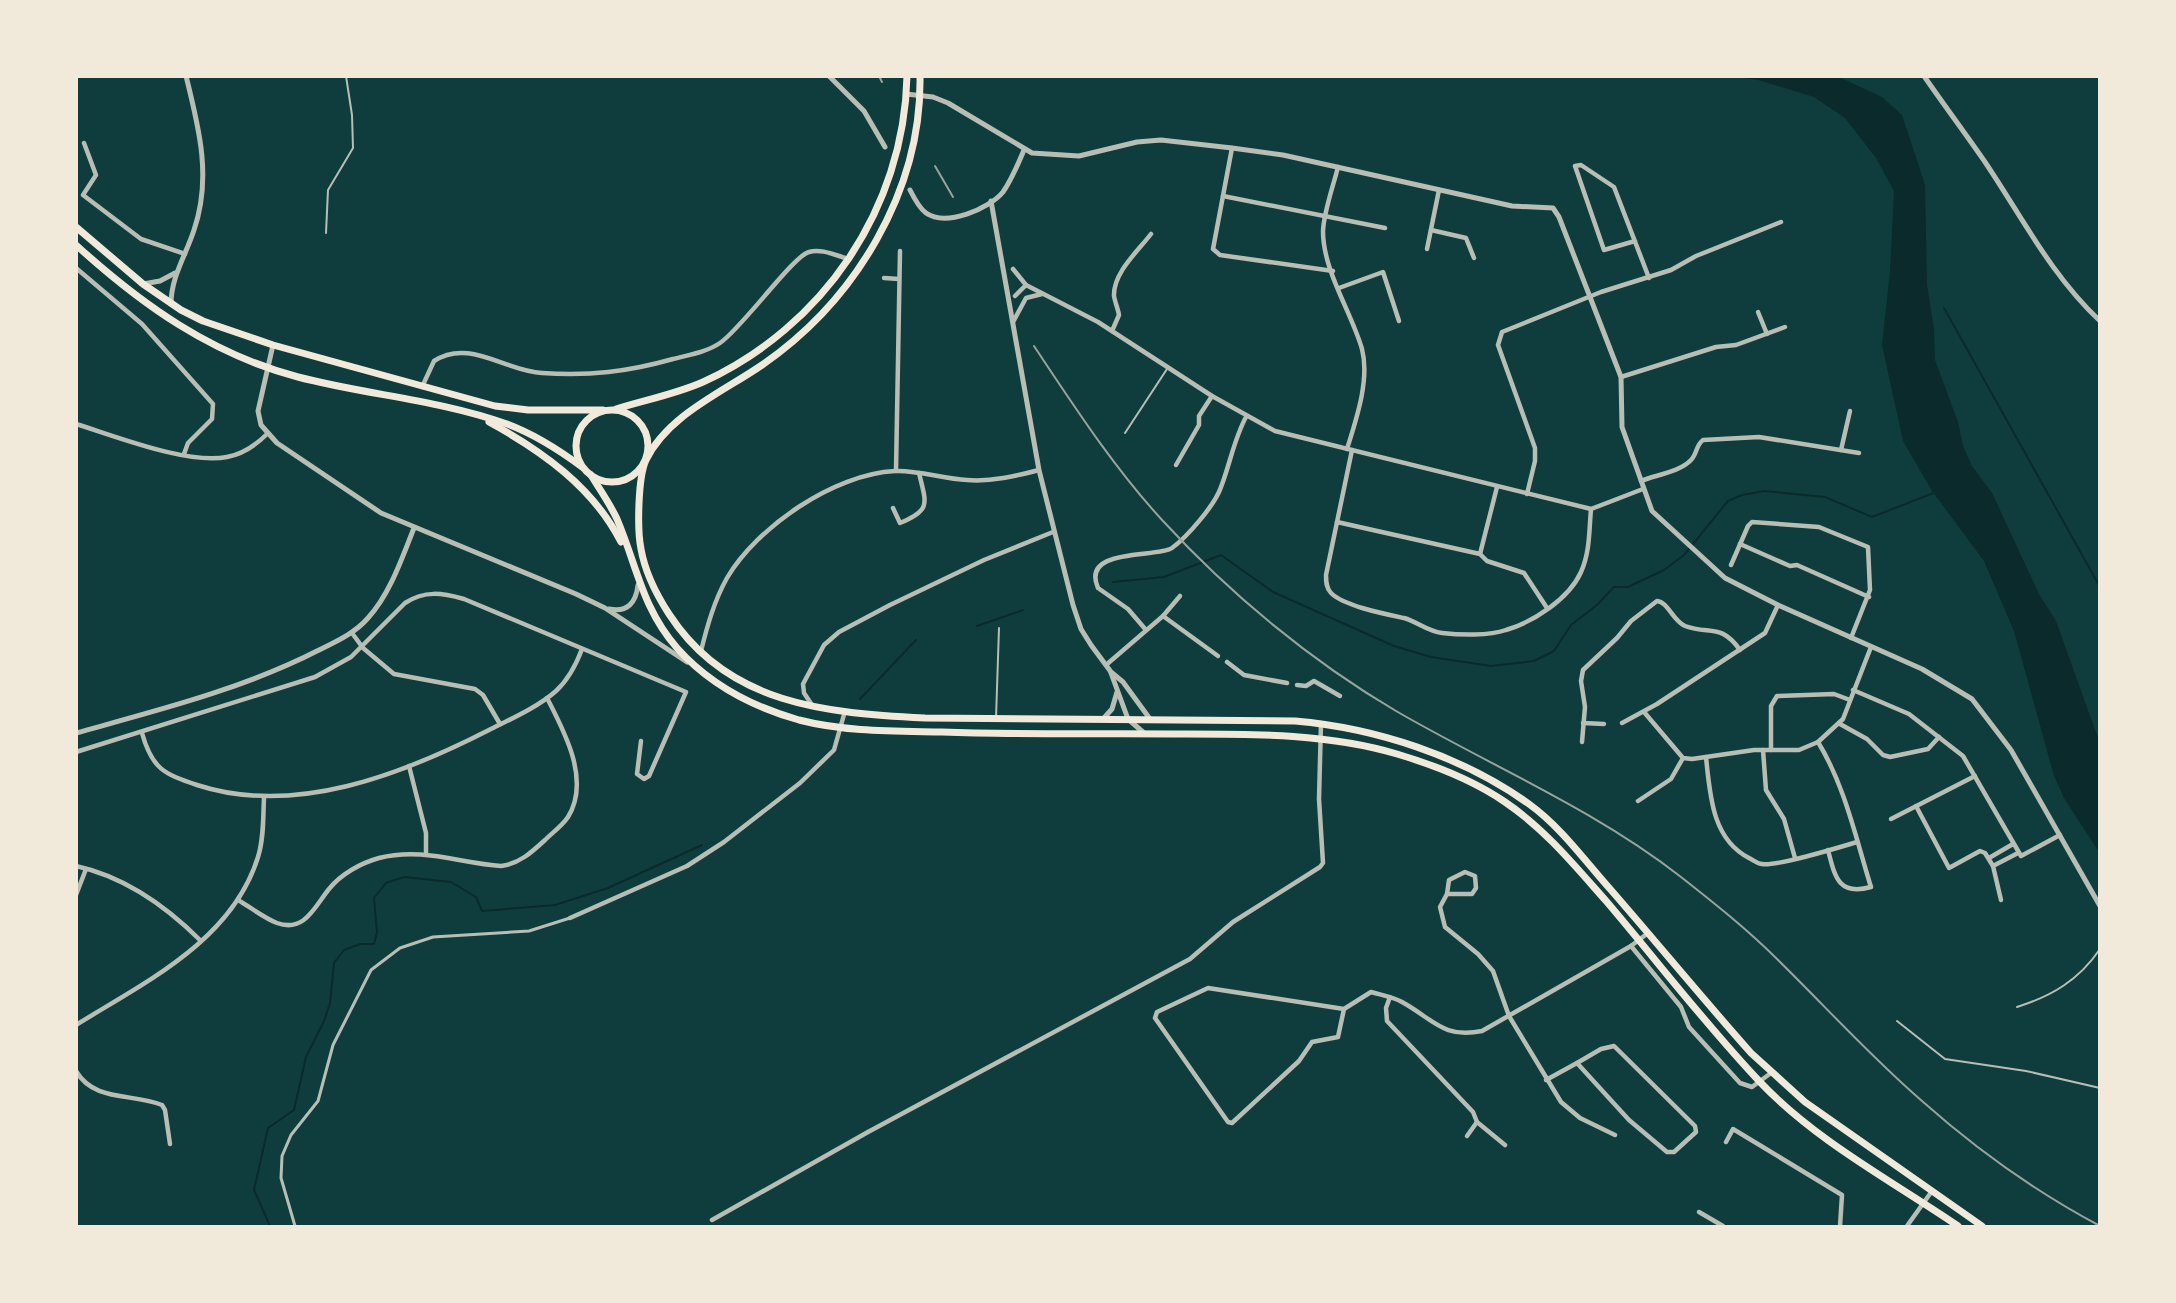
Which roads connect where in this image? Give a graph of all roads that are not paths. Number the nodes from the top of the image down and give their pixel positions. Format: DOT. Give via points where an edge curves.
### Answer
graph roads {
  1 [pos="186,76"];
  2 [pos="346,76"];
  3 [pos="829,76"];
  4 [pos="907,76"];
  5 [pos="920,76"];
  6 [pos="1924,76"];
  7 [pos="906,94"];
  8 [pos="920,95"];
  9 [pos="84,143"];
  10 [pos="885,147"];
  11 [pos="1232,148"];
  12 [pos="1024,150"];
  13 [pos="1338,167"];
  14 [pos="910,190"];
  15 [pos="1439,190"];
  16 [pos="1223,196"];
  17 [pos="991,201"];
  18 [pos="1327,215"];
  19 [pos="1781,222"];
  20 [pos="76,227"];
  21 [pos="1385,228"];
  22 [pos="1431,230"];
  23 [pos="326,233"];
  24 [pos="1151,234"];
  25 [pos="1635,241"];
  26 [pos="76,245"];
  27 [pos="1427,249"];
  28 [pos="900,251"];
  29 [pos="184,254"];
  30 [pos="1474,258"];
  31 [pos="849,259"];
  32 [pos="76,268"];
  33 [pos="1013,269"];
  34 [pos="1333,271"];
  35 [pos="177,272"];
  36 [pos="884,278"];
  37 [pos="1648,278"];
  38 [pos="899,279"];
  39 [pos="143,284"];
  40 [pos="1026,285"];
  41 [pos="1339,288"];
  42 [pos="1045,294"];
  43 [pos="1016,296"];
  44 [pos="1591,297"];
  45 [pos="171,304"];
  46 [pos="1758,312"];
  47 [pos="1399,321"];
  48 [pos="2100,321"];
  49 [pos="1013,322"];
  50 [pos="1785,327"];
  51 [pos="1112,331"];
  52 [pos="1767,334"];
  53 [pos="273,345"];
  54 [pos="1168,366"];
  55 [pos="268,368"];
  56 [pos="1621,377"];
  57 [pos="422,387"];
  58 [pos="1212,396"];
  59 [pos="616,409"];
  60 [pos="603,410"];
  61 [pos="1850,411"];
  62 [pos="478,416"];
  63 [pos="1246,417"];
  64 [pos="76,424"];
  65 [pos="1125,433"];
  66 [pos="267,434"];
  67 [pos="1349,450"];
  68 [pos="1841,450"];
  69 [pos="1859,453"];
  70 [pos="184,454"];
  71 [pos="645,462"];
  72 [pos="1176,465"];
  73 [pos="582,467"];
  74 [pos="1040,470"];
  75 [pos="896,471"];
  76 [pos="919,473"];
  77 [pos="591,475"];
  78 [pos="1641,481"];
  79 [pos="1497,487"];
  80 [pos="1643,489"];
  81 [pos="1527,494"];
  82 [pos="893,508"];
  83 [pos="1591,509"];
  84 [pos="1337,522"];
  85 [pos="414,528"];
  86 [pos="1053,532"];
  87 [pos="1740,544"];
  88 [pos="1480,554"];
  89 [pos="1731,565"];
  90 [pos="632,566"];
  91 [pos="638,585"];
  92 [pos="1180,596"];
  93 [pos="1869,597"];
  94 [pos="1778,605"];
  95 [pos="605,608"];
  96 [pos="1547,608"];
  97 [pos="1163,616"];
  98 [pos="999,628"];
  99 [pos="1146,630"];
  100 [pos="352,633"];
  101 [pos="1851,638"];
  102 [pos="1871,647"];
  103 [pos="363,648"];
  104 [pos="582,649"];
  105 [pos="1740,650"];
  106 [pos="700,653"];
  107 [pos="1218,656"];
  108 [pos="1227,662"];
  109 [pos="1106,665"];
  110 [pos="696,668"];
  111 [pos="1111,672"];
  112 [pos="1287,683"];
  113 [pos="1298,685"];
  114 [pos="1117,690"];
  115 [pos="1853,690"];
  116 [pos="1340,696"];
  117 [pos="546,698"];
  118 [pos="1850,700"];
  119 [pos="813,707"];
  120 [pos="846,711"];
  121 [pos="1644,712"];
  122 [pos="996,719"];
  123 [pos="1103,719"];
  124 [pos="1128,719"];
  125 [pos="1150,719"];
  126 [pos="1321,723"];
  127 [pos="1582,723"];
  128 [pos="1622,723"];
  129 [pos="500,724"];
  130 [pos="1604,724"];
  131 [pos="1840,724"];
  132 [pos="841,728"];
  133 [pos="76,733"];
  134 [pos="142,733"];
  135 [pos="1144,733"];
  136 [pos="1939,737"];
  137 [pos="1320,740"];
  138 [pos="641,741"];
  139 [pos="1582,742"];
  140 [pos="1818,742"];
  141 [pos="1763,750"];
  142 [pos="1771,750"];
  143 [pos="76,752"];
  144 [pos="1706,757"];
  145 [pos="1683,758"];
  146 [pos="409,766"];
  147 [pos="1975,776"];
  148 [pos="264,798"];
  149 [pos="1638,801"];
  150 [pos="1916,806"];
  151 [pos="1891,819"];
  152 [pos="2060,835"];
  153 [pos="1857,842"];
  154 [pos="2013,844"];
  155 [pos="1828,850"];
  156 [pos="426,853"];
  157 [pos="2018,853"];
  158 [pos="1795,858"];
  159 [pos="1989,858"];
  160 [pos="76,866"];
  161 [pos="1994,866"];
  162 [pos="86,868"];
  163 [pos="1447,894"];
  164 [pos="76,895"];
  165 [pos="238,900"];
  166 [pos="2001,900"];
  167 [pos="2100,906"];
  168 [pos="570,918"];
  169 [pos="1648,933"];
  170 [pos="1639,940"];
  171 [pos="201,941"];
  172 [pos="1631,946"];
  173 [pos="2100,949"];
  174 [pos="1390,997"];
  175 [pos="2017,1007"];
  176 [pos="1344,1010"];
  177 [pos="1509,1016"];
  178 [pos="1898,1021"];
  179 [pos="76,1025"];
  180 [pos="1577,1063"];
  181 [pos="76,1071"];
  182 [pos="1771,1073"];
  183 [pos="1546,1080"];
  184 [pos="1760,1081"];
  185 [pos="2100,1088"];
  186 [pos="1478,1122"];
  187 [pos="1615,1135"];
  188 [pos="1467,1136"];
  189 [pos="1726,1142"];
  190 [pos="170,1144"];
  191 [pos="1505,1145"];
  192 [pos="1932,1191"];
  193 [pos="1923,1203"];
  194 [pos="1699,1212"];
  195 [pos="712,1220"];
  196 [pos="1721,1226"];
  197 [pos="295,1227"];
  198 [pos="1840,1227"];
  199 [pos="1907,1227"];
  200 [pos="1958,1227"];
  201 [pos="1982,1227"];
  1 -- 29 [label="street" via="204,163 201,205"];
  2 -- 23 [label="lane" via="353,148 328,190"];
  3 -- 10 [label="street" via="864,111"];
  4 -- 7 [label="main road"];
  5 -- 8 [label="main road"];
  6 -- 48 [label="street" via="1985,162 2052,268"];
  7 -- 8 [label="street"];
  7 -- 31 [label="main road" via="893,165 874,215"];
  8 -- 12 [label="street" via="948,103"];
  8 -- 71 [label="main road" via="910,152 895,201 873,246 846,286 790,343 674,424"];
  9 -- 29 [label="street" via="96,175 83,195 141,239"];
  11 -- 12 [label="street" via="1161,140 1137,141 1070,157"];
  11 -- 13 [label="street"];
  11 -- 16 [label="street"];
  12 -- 17 [label="street" via="1002,192"];
  13 -- 15 [label="street"];
  13 -- 18 [label="street"];
  14 -- 17 [label="street" via="923,210 941,218 960,215"];
  15 -- 22 [label="street"];
  15 -- 44 [label="street" via="1512,206 1553,208"];
  16 -- 18 [label="street"];
  16 -- 34 [label="street" via="1213,249 1220,255"];
  17 -- 49 [label="street"];
  18 -- 21 [label="street"];
  18 -- 34 [label="street" via="1323,230"];
  19 -- 37 [label="street"];
  20 -- 39 [label="main road"];
  22 -- 27 [label="street"];
  22 -- 30 [label="street" via="1466,238"];
  24 -- 51 [label="street" via="1122,271 1115,287 1119,315"];
  25 -- 25 [label="street" via="1614,187 1581,165 1575,166 1604,250"];
  25 -- 37 [label="street"];
  26 -- 55 [label="main road" via="135,297 171,321 209,343"];
  28 -- 38 [label="street"];
  29 -- 35 [label="street"];
  31 -- 57 [label="street" via="820,251 802,255 749,317 721,343 705,350 637,369 597,374 531,372 456,351 434,361"];
  31 -- 59 [label="main road" via="807,311 746,359 701,383"];
  32 -- 70 [label="street" via="142,324 211,402 212,419 188,442"];
  33 -- 40 [label="street"];
  34 -- 41 [label="street"];
  35 -- 39 [label="street"];
  35 -- 45 [label="street"];
  36 -- 38 [label="street"];
  37 -- 44 [label="street"];
  38 -- 75 [label="street"];
  39 -- 45 [label="main road"];
  40 -- 42 [label="street"];
  40 -- 43 [label="street"];
  41 -- 47 [label="street" via="1383,272"];
  41 -- 67 [label="street" via="1365,370"];
  42 -- 49 [label="street" via="1026,298"];
  42 -- 51 [label="street"];
  44 -- 56 [label="street"];
  44 -- 81 [label="street" via="1504,330 1499,338 1498,345 1535,448"];
  45 -- 53 [label="main road" via="213,325"];
  46 -- 52 [label="street"];
  49 -- 74 [label="street"];
  50 -- 52 [label="street"];
  51 -- 54 [label="street"];
  52 -- 56 [label="street"];
  53 -- 55 [label="street"];
  53 -- 57 [label="main road"];
  54 -- 58 [label="street"];
  54 -- 65 [label="lane"];
  55 -- 62 [label="main road"];
  55 -- 66 [label="street" via="258,411"];
  56 -- 78 [label="street" via="1622,427"];
  57 -- 60 [label="main road" via="508,409"];
  58 -- 63 [label="street"];
  58 -- 72 [label="street"];
  59 -- 60 [label="main road"];
  59 -- 71 [label="main road" via="634,417 646,432"];
  60 -- 73 [label="main road" via="588,418 578,433 576,450"];
  61 -- 68 [label="street"];
  62 -- 73 [label="main road" via="527,432"];
  62 -- 90 [label="main road" via="536,449 588,494 613,526"];
  63 -- 67 [label="street" via="1275,430"];
  63 -- 99 [label="street" via="1220,491 1186,536 1170,550 1115,558 1099,571 1098,588 1128,609"];
  64 -- 70 [label="street"];
  66 -- 70 [label="street" via="244,451 226,457"];
  66 -- 85 [label="street" via="352,495"];
  67 -- 79 [label="street"];
  67 -- 84 [label="street"];
  68 -- 69 [label="street"];
  68 -- 78 [label="street" via="1759,437 1703,440 1686,464"];
  71 -- 77 [label="main road" via="638,472 621,481 603,481"];
  71 -- 106 [label="main road" via="638,510 643,560 667,610"];
  73 -- 77 [label="main road"];
  74 -- 76 [label="street" via="982,480"];
  74 -- 86 [label="street"];
  75 -- 76 [label="street"];
  75 -- 106 [label="street" via="850,480 800,506 763,535 728,578"];
  76 -- 82 [label="street" via="924,509 900,523"];
  77 -- 90 [label="main road" via="616,517"];
  78 -- 80 [label="street"];
  79 -- 81 [label="street"];
  79 -- 88 [label="street"];
  80 -- 83 [label="street"];
  80 -- 94 [label="street" via="1652,511 1725,578"];
  81 -- 83 [label="street"];
  83 -- 96 [label="street" via="1588,551 1581,574 1567,593"];
  84 -- 88 [label="street"];
  84 -- 96 [label="street" via="1326,581 1333,595 1352,603 1442,633 1504,631"];
  85 -- 95 [label="street"];
  85 -- 100 [label="street" via="383,597"];
  86 -- 109 [label="street" via="1081,629"];
  86 -- 119 [label="street" via="890,604 839,632 824,645 807,676 803,689"];
  87 -- 89 [label="street"];
  87 -- 93 [label="street" via="1790,566 1797,564"];
  87 -- 93 [label="street" via="1752,522 1819,527 1868,547"];
  88 -- 96 [label="street" via="1487,561 1524,573"];
  90 -- 91 [label="main road"];
  91 -- 95 [label="street" via="637,597 627,609"];
  91 -- 110 [label="main road" via="661,627"];
  92 -- 97 [label="street"];
  93 -- 101 [label="street"];
  94 -- 101 [label="street"];
  94 -- 105 [label="street" via="1765,633"];
  95 -- 110 [label="street"];
  97 -- 99 [label="street"];
  97 -- 107 [label="street"];
  98 -- 122 [label="lane"];
  99 -- 109 [label="street"];
  100 -- 103 [label="street"];
  100 -- 133 [label="street" via="240,685"];
  101 -- 102 [label="street"];
  102 -- 115 [label="street"];
  102 -- 152 [label="street" via="1942,679 1972,699 2011,750"];
  103 -- 104 [label="street" via="405,603 423,595 449,595"];
  103 -- 129 [label="street" via="384,669 399,677 475,689 483,695"];
  103 -- 134 [label="street" via="315,677"];
  104 -- 117 [label="street" via="568,677"];
  104 -- 138 [label="street" via="686,692 650,776 644,779 637,774"];
  105 -- 121 [label="street"];
  105 -- 127 [label="street" via="1721,631 1685,626 1663,602 1657,601 1585,667 1581,677 1585,707"];
  106 -- 119 [label="main road" via="754,688"];
  108 -- 112 [label="street" via="1244,675"];
  109 -- 111 [label="street"];
  110 -- 132 [label="main road" via="757,705"];
  111 -- 114 [label="street"];
  111 -- 125 [label="street"];
  113 -- 116 [label="street" via="1314,681"];
  114 -- 123 [label="street" via="1112,709"];
  114 -- 124 [label="street"];
  115 -- 118 [label="street"];
  115 -- 136 [label="street" via="1909,714"];
  117 -- 129 [label="street"];
  117 -- 156 [label="street" via="565,732 574,761 575,797 566,820 528,855 507,865"];
  118 -- 131 [label="street"];
  118 -- 142 [label="street" via="1834,694 1777,696 1771,706"];
  119 -- 120 [label="main road"];
  120 -- 122 [label="main road" via="918,718"];
  120 -- 132 [label="street"];
  121 -- 128 [label="street"];
  121 -- 145 [label="street"];
  122 -- 123 [label="main road"];
  123 -- 124 [label="main road"];
  124 -- 125 [label="main road"];
  124 -- 135 [label="street"];
  125 -- 126 [label="main road"];
  126 -- 137 [label="street"];
  126 -- 169 [label="main road" via="1424,750 1509,790 1551,823"];
  127 -- 130 [label="street"];
  127 -- 139 [label="street"];
  129 -- 146 [label="street"];
  131 -- 136 [label="street" via="1890,757 1928,749"];
  131 -- 140 [label="street"];
  132 -- 135 [label="main road" via="1008,734"];
  132 -- 168 [label="street" via="834,750 724,842 687,866"];
  134 -- 143 [label="street"];
  134 -- 148 [label="street" via="154,764 166,773 218,792"];
  135 -- 137 [label="main road" via="1252,734"];
  136 -- 147 [label="street" via="1963,756"];
  137 -- 170 [label="main road" via="1395,754 1445,771 1493,794 1545,834"];
  137 -- 195 [label="street" via="1322,866 1233,922 1190,958"];
  140 -- 142 [label="street" via="1799,750"];
  140 -- 153 [label="street" via="1832,766"];
  141 -- 142 [label="street"];
  141 -- 144 [label="street"];
  141 -- 158 [label="street" via="1766,790 1785,820"];
  144 -- 145 [label="street"];
  144 -- 158 [label="street" via="1711,801 1729,845 1762,864"];
  145 -- 149 [label="street" via="1671,779"];
  146 -- 148 [label="street" via="327,789"];
  146 -- 156 [label="street" via="426,833"];
  147 -- 150 [label="street"];
  147 -- 154 [label="street"];
  148 -- 165 [label="street" via="258,857"];
  150 -- 151 [label="street"];
  150 -- 159 [label="street" via="1949,868 1980,851"];
  152 -- 157 [label="street" via="2021,856"];
  152 -- 167 [label="street"];
  153 -- 155 [label="street"];
  153 -- 155 [label="street" via="1871,887 1855,890 1842,885"];
  154 -- 157 [label="street"];
  154 -- 159 [label="street"];
  155 -- 158 [label="street"];
  156 -- 165 [label="street" via="380,858 360,865 329,888 316,910 298,923 278,923"];
  157 -- 161 [label="street"];
  159 -- 161 [label="street"];
  160 -- 162 [label="street"];
  161 -- 166 [label="street"];
  162 -- 164 [label="street"];
  162 -- 171 [label="street" via="164,906"];
  163 -- 163 [label="street" via="1449,880 1456,874 1475,876 1472,894"];
  163 -- 177 [label="street" via="1440,907 1445,927 1487,962"];
  165 -- 171 [label="street"];
  168 -- 197 [label="street" via="528,931 433,937 400,948 371,970 333,1045 318,1101 291,1135 282,1156 281,1178"];
  169 -- 170 [label="street"];
  169 -- 182 [label="main road"];
  170 -- 172 [label="street"];
  170 -- 184 [label="main road"];
  171 -- 179 [label="street" via="157,975"];
  172 -- 177 [label="street"];
  172 -- 184 [label="street" via="1681,1007 1689,1027 1738,1081 1750,1088"];
  173 -- 175 [label="lane" via="2058,990"];
  174 -- 176 [label="street" via="1371,992"];
  174 -- 177 [label="street" via="1453,1032 1482,1031"];
  174 -- 186 [label="street" via="1387,1021"];
  176 -- 176 [label="street" via="1208,988 1155,1015 1232,1123 1299,1061 1312,1042 1338,1037"];
  177 -- 183 [label="street"];
  178 -- 185 [label="lane" via="1945,1059 2026,1071"];
  180 -- 180 [label="street" via="1629,1120 1666,1152 1674,1152 1696,1132 1692,1122 1614,1046"];
  180 -- 183 [label="street"];
  181 -- 190 [label="street" via="96,1091 162,1105"];
  182 -- 184 [label="street"];
  182 -- 192 [label="main road" via="1805,1102"];
  183 -- 187 [label="street" via="1569,1110"];
  184 -- 193 [label="main road" via="1813,1128"];
  186 -- 188 [label="street"];
  186 -- 191 [label="street"];
  189 -- 198 [label="street" via="1733,1129 1842,1195"];
  192 -- 193 [label="street"];
  192 -- 201 [label="main road"];
  193 -- 199 [label="street"];
  193 -- 200 [label="main road"];
  194 -- 196 [label="street"];
}
